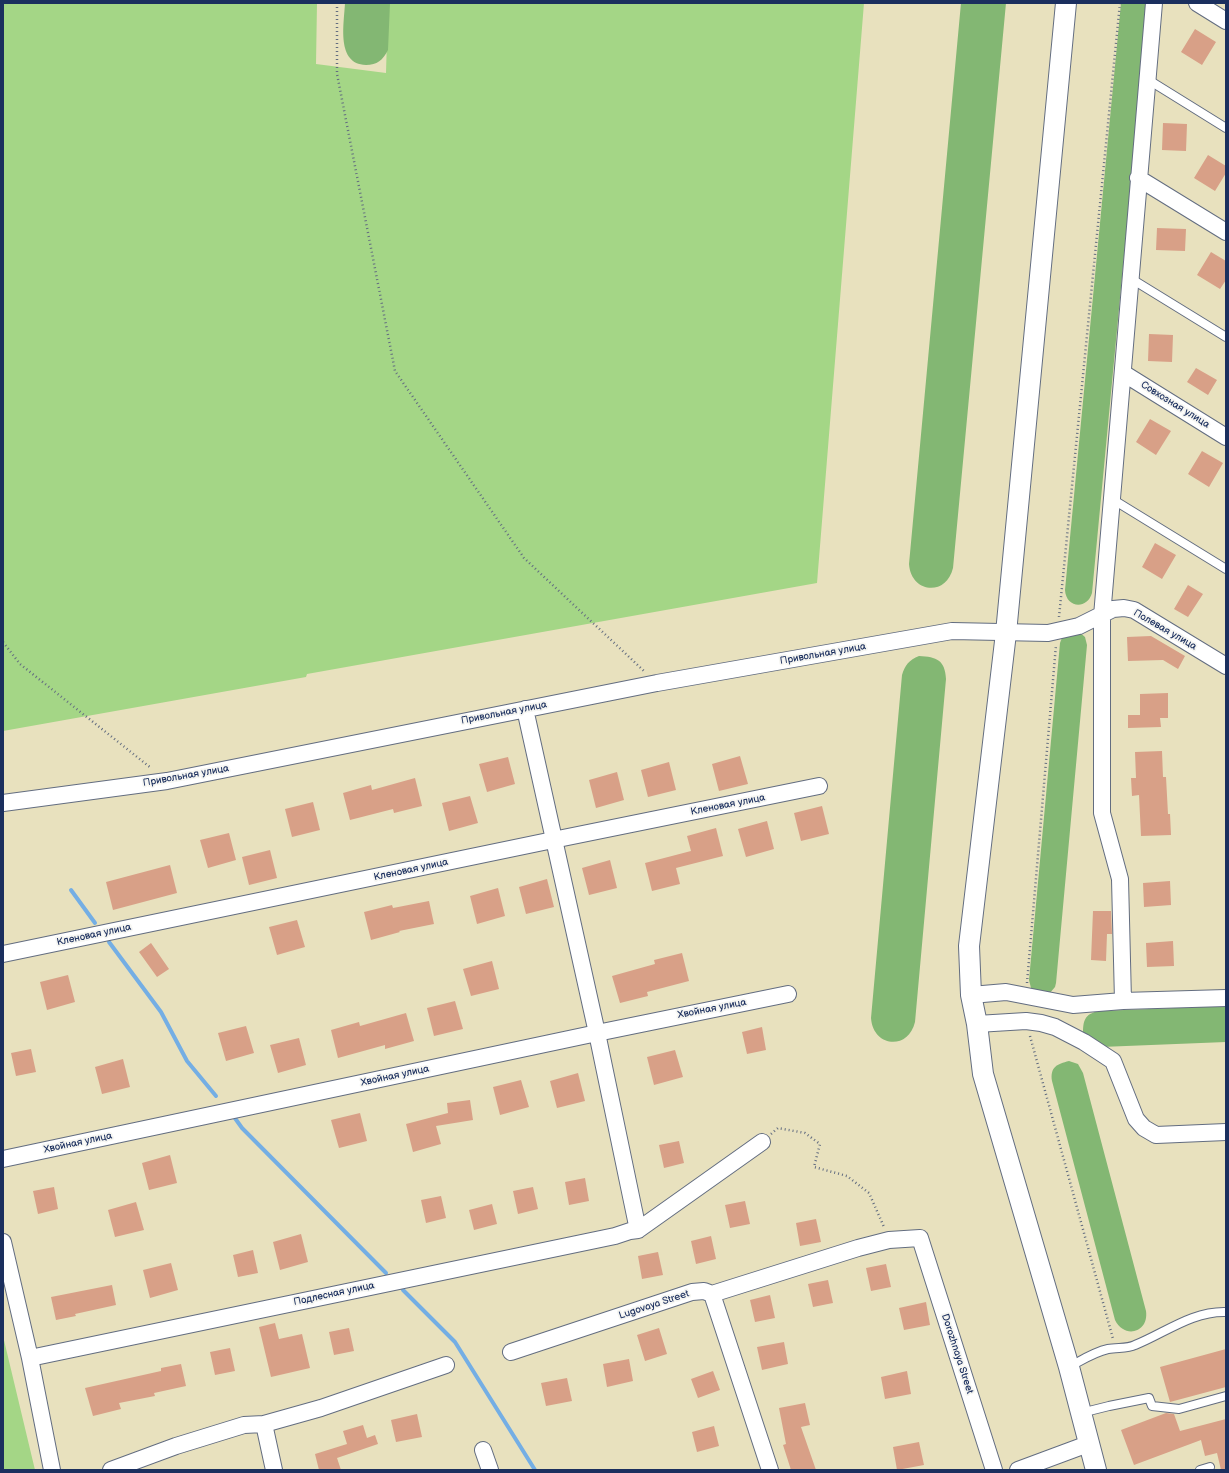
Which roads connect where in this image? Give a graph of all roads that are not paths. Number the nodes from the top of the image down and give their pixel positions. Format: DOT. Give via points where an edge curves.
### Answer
graph roads {
  1 [pos="1066,3"];
  2 [pos="1154,3"];
  3 [pos="1196,3"];
  4 [pos="1226,21"];
  5 [pos="1147,79"];
  6 [pos="1226,128"];
  7 [pos="1138,178"];
  8 [pos="1226,232"];
  9 [pos="1130,278"];
  10 [pos="1226,337"];
  11 [pos="1123,373"];
  12 [pos="1226,437"];
  13 [pos="1112,499"];
  14 [pos="1226,569"];
  15 [pos="1102,616"];
  16 [pos="1058,631"];
  17 [pos="1006,633"];
  18 [pos="1226,666"];
  19 [pos="525,709"];
  20 [pos="819,786"];
  21 [pos="3,803"];
  22 [pos="553,840"];
  23 [pos="3,954"];
  24 [pos="788,994"];
  25 [pos="972,995"];
  26 [pos="1226,998"];
  27 [pos="1123,1001"];
  28 [pos="977,1024"];
  29 [pos="597,1033"];
  30 [pos="1226,1132"];
  31 [pos="762,1142"];
  32 [pos="3,1159"];
  33 [pos="638,1230"];
  34 [pos="3,1242"];
  35 [pos="712,1294"];
  36 [pos="1226,1312"];
  37 [pos="511,1352"];
  38 [pos="30,1358"];
  39 [pos="446,1365"];
  40 [pos="1068,1367"];
  41 [pos="1226,1396"];
  42 [pos="1080,1413"];
  43 [pos="264,1424"];
  44 [pos="1088,1444"];
  45 [pos="483,1450"];
  46 [pos="1210,1467"];
  47 [pos="52,1470"];
  48 [pos="111,1470"];
  49 [pos="274,1470"];
  50 [pos="490,1470"];
  51 [pos="770,1470"];
  52 [pos="994,1470"];
  53 [pos="1018,1470"];
  54 [pos="1096,1470"];
  55 [pos="1200,1470"];
  1 -- 17 [label="street"];
  2 -- 5 [label="street"];
  3 -- 4 [label="street"];
  5 -- 6 [label="lane"];
  5 -- 7 [label="street"];
  7 -- 8 [label="street"];
  7 -- 9 [label="street"];
  9 -- 10 [label="lane"];
  9 -- 11 [label="street"];
  11 -- 12 [label="street, Совхозная улица"];
  11 -- 13 [label="street"];
  13 -- 14 [label="lane"];
  13 -- 15 [label="street"];
  15 -- 16 [label="street, Полевая улица" via="1079,626"];
  15 -- 18 [label="street, Полевая улица" via="1113,609 1134,610"];
  15 -- 27 [label="street" via="1102,813 1120,879"];
  16 -- 17 [label="street, Привольная улица"];
  17 -- 19 [label="street, Привольная улица" via="952,631"];
  17 -- 25 [label="street" via="969,946"];
  19 -- 21 [label="street, Привольная улица" via="167,781"];
  19 -- 22 [label="street"];
  20 -- 22 [label="street, Кленовая улица"];
  22 -- 23 [label="street, Кленовая улица"];
  22 -- 29 [label="street"];
  24 -- 29 [label="street, Хвойная улица"];
  25 -- 27 [label="street" via="1006,992 1073,1005"];
  25 -- 28 [label="street"];
  26 -- 27 [label="street"];
  28 -- 30 [label="street" via="1026,1021 1041,1023 1084,1042 1113,1061 1136,1119 1144,1128 1156,1135"];
  28 -- 40 [label="street" via="983,1074"];
  29 -- 32 [label="street, Хвойная улица"];
  29 -- 33 [label="street"];
  31 -- 33 [label="street"];
  33 -- 38 [label="street, Подлесная улица"];
  34 -- 38 [label="street"];
  35 -- 37 [label="street, Lugovaya Street" via="704,1291 692,1292"];
  35 -- 51 [label="street"];
  35 -- 52 [label="street, Dorozhnaya Street" via="858,1248 889,1240 920,1238"];
  36 -- 40 [label="lane" via="1198,1315 1133,1346 1098,1352"];
  38 -- 47 [label="street"];
  39 -- 43 [label="street" via="321,1408"];
  40 -- 42 [label="street"];
  41 -- 42 [label="lane" via="1179,1409 1152,1406 1149,1398"];
  42 -- 44 [label="street"];
  43 -- 48 [label="street" via="244,1425"];
  43 -- 49 [label="street"];
  44 -- 53 [label="street"];
  44 -- 54 [label="street"];
  45 -- 50 [label="street"];
  46 -- 55 [label="lane"];
}
